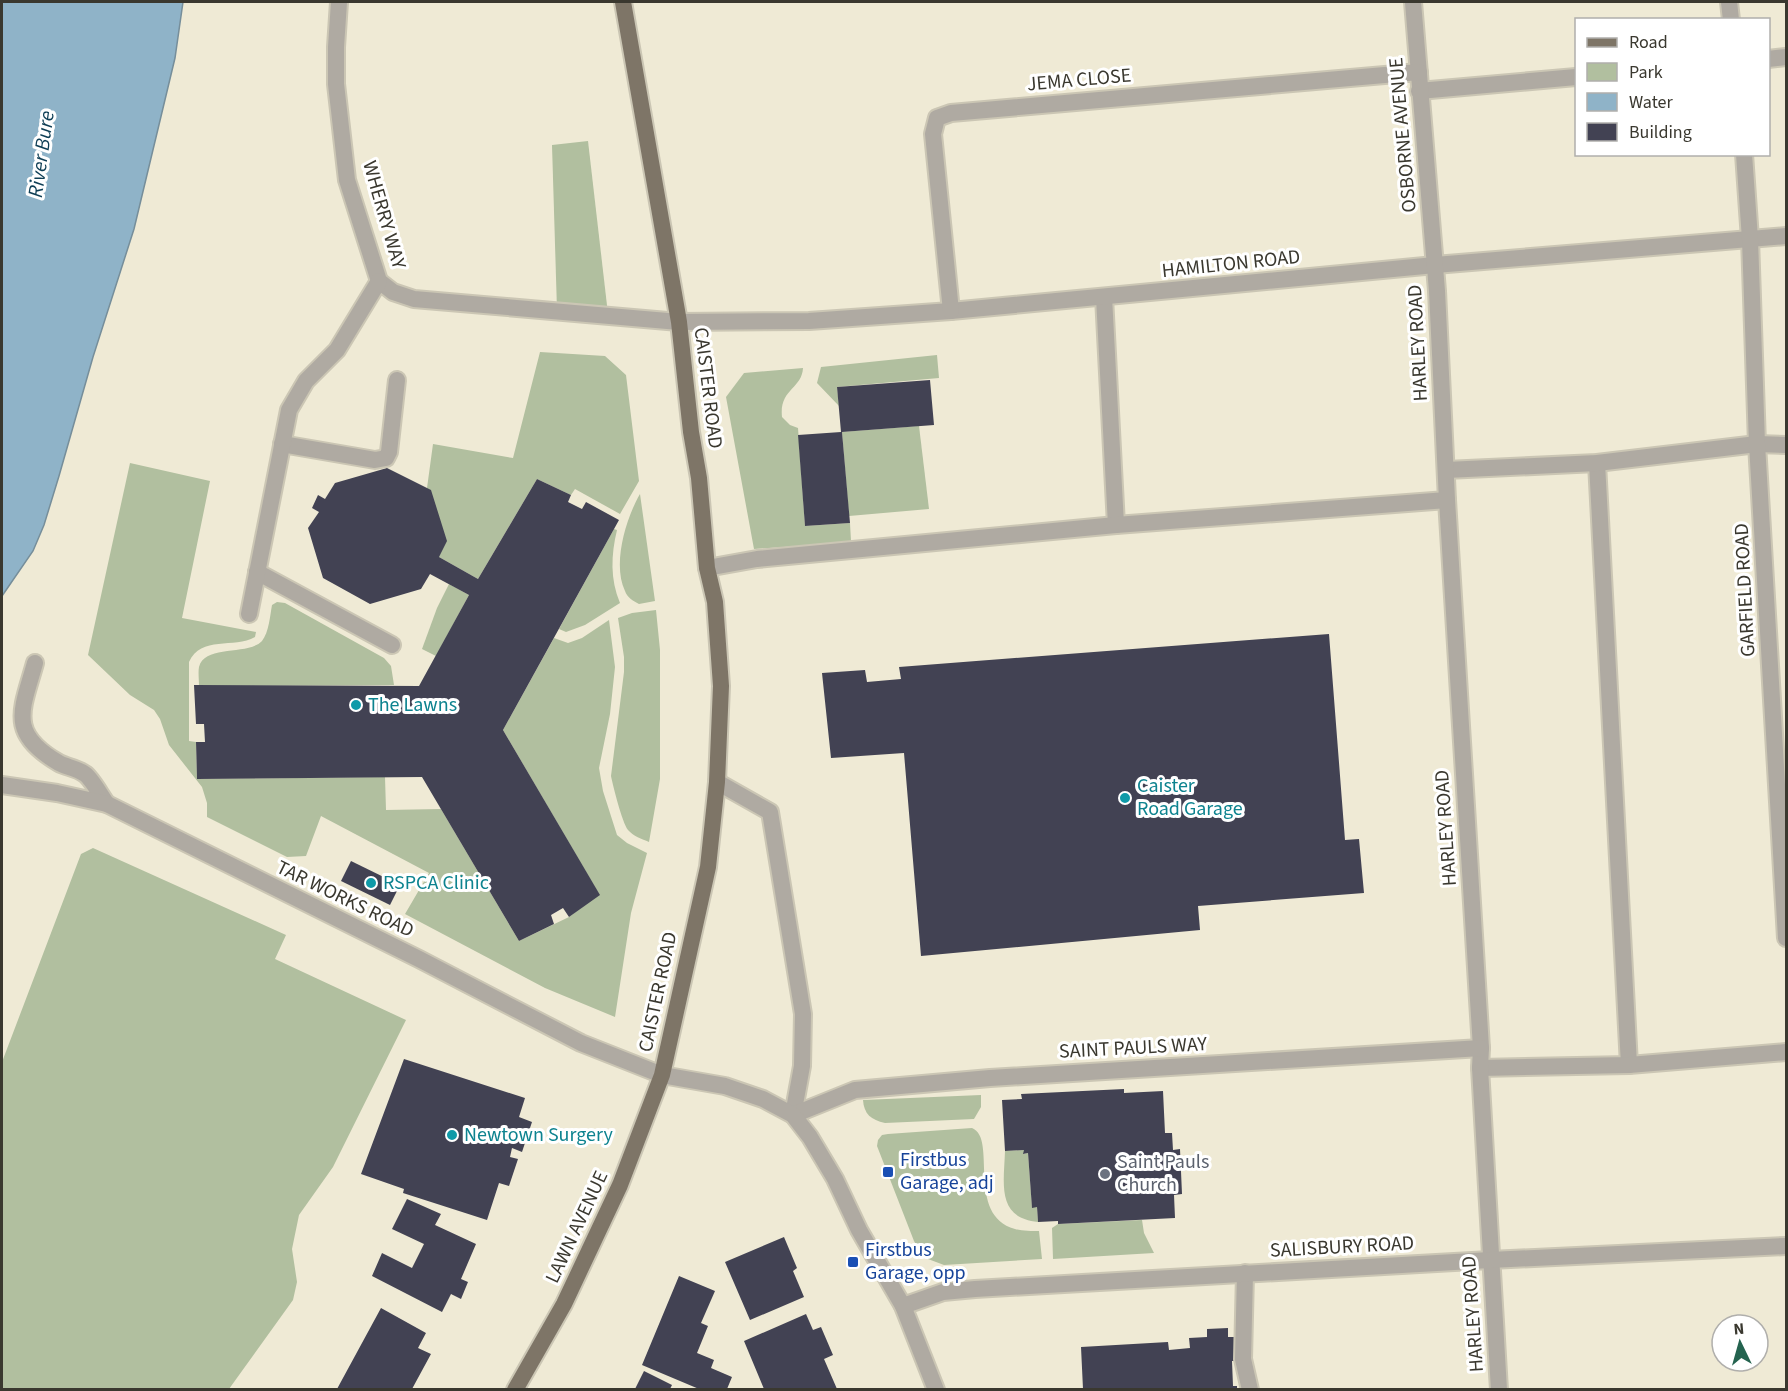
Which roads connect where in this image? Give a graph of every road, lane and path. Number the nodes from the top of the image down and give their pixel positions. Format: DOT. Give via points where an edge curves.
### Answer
graph roads {
  1 [pos="339,2"];
  2 [pos="623,2"];
  3 [pos="1413,2"];
  4 [pos="1729,2"];
  5 [pos="1731,18"];
  6 [pos="1786,57"];
  7 [pos="1770,59"];
  8 [pos="1419,72"];
  9 [pos="1575,77"];
  10 [pos="1419,91"];
  11 [pos="1744,156"];
  12 [pos="1786,236"];
  13 [pos="1750,239"];
  14 [pos="1435,265"];
  15 [pos="379,281"];
  16 [pos="1104,297"];
  17 [pos="951,311"];
  18 [pos="679,321"];
  19 [pos="398,380"];
  20 [pos="282,444"];
  21 [pos="1757,444"];
  22 [pos="1786,445"];
  23 [pos="1597,463"];
  24 [pos="1446,470"];
  25 [pos="1447,500"];
  26 [pos="1116,525"];
  27 [pos="707,568"];
  28 [pos="257,572"];
  29 [pos="249,614"];
  30 [pos="392,645"];
  31 [pos="35,663"];
  32 [pos="717,782"];
  33 [pos="2,785"];
  34 [pos="107,804"];
  35 [pos="1786,938"];
  36 [pos="1481,1048"];
  37 [pos="1786,1052"];
  38 [pos="1629,1065"];
  39 [pos="1480,1068"];
  40 [pos="662,1075"];
  41 [pos="794,1115"];
  42 [pos="1786,1246"];
  43 [pos="1490,1260"];
  44 [pos="1245,1273"];
  45 [pos="903,1306"];
  46 [pos="515,1389"];
  47 [pos="936,1389"];
  48 [pos="1250,1389"];
  49 [pos="1499,1389"];
  1 -- 15 [label="street, WHERRY WAY" via="336,84 347,180"];
  2 -- 18 [label="main road, CAISTER ROAD"];
  3 -- 8 [label="street, OSBORNE AVENUE"];
  4 -- 5 [label="street"];
  6 -- 7 [label="street"];
  8 -- 10 [label="street, OSBORNE AVENUE"];
  8 -- 17 [label="street, JEMA CLOSE" via="951,113 937,118 933,134"];
  9 -- 10 [label="street"];
  10 -- 14 [label="street, OSBORNE AVENUE"];
  11 -- 13 [label="street, GARFIELD ROAD"];
  12 -- 13 [label="street, HAMILTON ROAD"];
  13 -- 14 [label="street, HAMILTON ROAD"];
  13 -- 21 [label="street, GARFIELD ROAD"];
  14 -- 16 [label="street, HAMILTON ROAD"];
  14 -- 24 [label="street, HARLEY ROAD"];
  15 -- 18 [label="street, WHERRY WAY" via="393,292 414,299"];
  15 -- 20 [label="street" via="337,350 306,381 289,410"];
  16 -- 17 [label="street, HAMILTON ROAD"];
  16 -- 26 [label="street"];
  17 -- 18 [label="street, HAMILTON ROAD" via="809,321"];
  18 -- 27 [label="main road, CAISTER ROAD"];
  19 -- 20 [label="street" via="386,458 375,460"];
  20 -- 28 [label="street"];
  21 -- 22 [label="street"];
  21 -- 23 [label="street"];
  21 -- 35 [label="street, GARFIELD ROAD"];
  23 -- 24 [label="street"];
  23 -- 38 [label="street"];
  24 -- 25 [label="street, HARLEY ROAD"];
  25 -- 26 [label="street"];
  25 -- 36 [label="street, HARLEY ROAD"];
  26 -- 27 [label="street" via="757,559"];
  27 -- 32 [label="main road, CAISTER ROAD" via="715,602 721,686"];
  28 -- 29 [label="street"];
  28 -- 30 [label="street"];
  31 -- 34 [label="street" via="21,715 31,743 58,763 85,774"];
  32 -- 40 [label="main road, CAISTER ROAD" via="708,867"];
  32 -- 41 [label="street" via="770,812 803,1014 802,1066"];
  33 -- 34 [label="street, TAR WORKS ROAD"];
  34 -- 40 [label="street, TAR WORKS ROAD" via="581,1043"];
  36 -- 39 [label="street, HARLEY ROAD"];
  36 -- 41 [label="street, SAINT PAULS WAY" via="855,1090"];
  37 -- 38 [label="street"];
  38 -- 39 [label="street"];
  39 -- 43 [label="street, HARLEY ROAD"];
  40 -- 41 [label="street, CAISTER ROAD" via="725,1086"];
  40 -- 46 [label="main road, LAWN AVENUE" via="615,1196 564,1304"];
  41 -- 45 [label="street, CAISTER ROAD" via="835,1179"];
  42 -- 43 [label="street, SALISBURY ROAD"];
  43 -- 44 [label="street, SALISBURY ROAD"];
  43 -- 49 [label="street, HARLEY ROAD"];
  44 -- 45 [label="street, SALISBURY ROAD" via="943,1292"];
  44 -- 48 [label="street" via="1243,1359"];
  45 -- 47 [label="street, CAISTER ROAD"];
}
